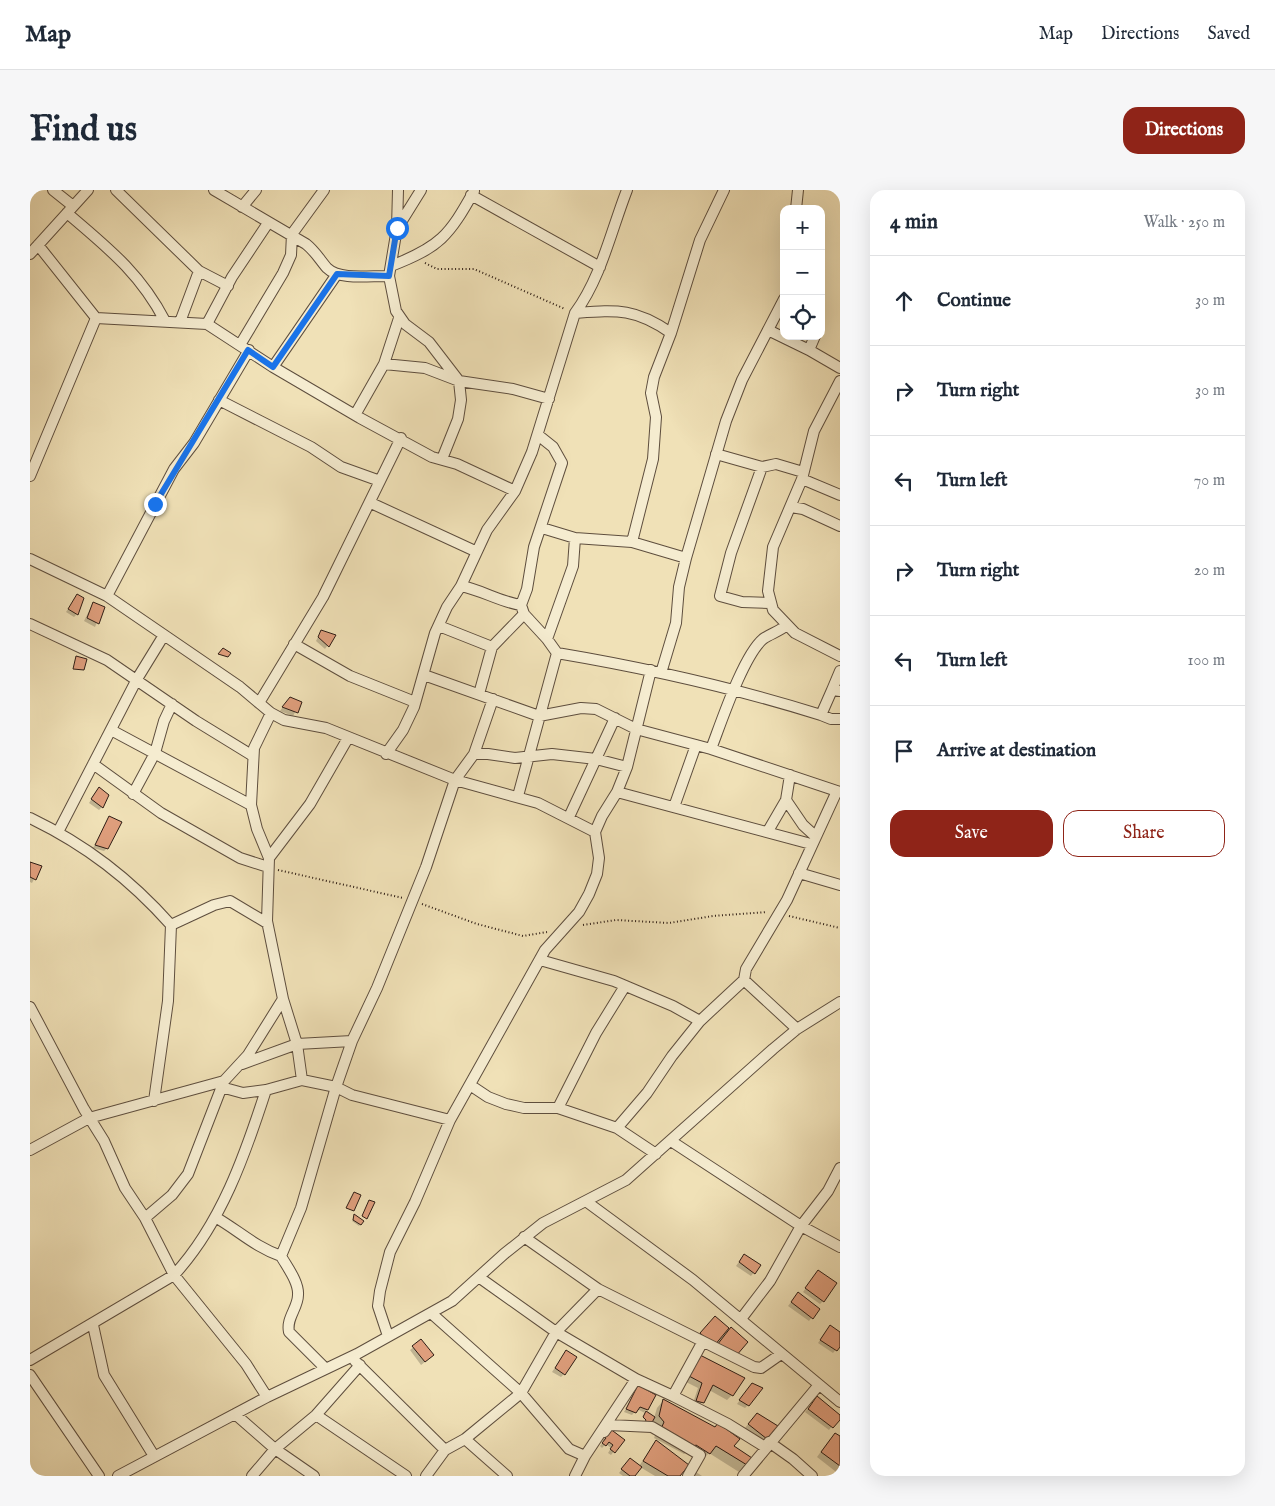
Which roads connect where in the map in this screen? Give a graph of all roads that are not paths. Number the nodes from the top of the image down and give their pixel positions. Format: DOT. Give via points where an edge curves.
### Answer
graph roads {
  1 [pos="53,190"];
  2 [pos="88,190"];
  3 [pos="116,190"];
  4 [pos="214,190"];
  5 [pos="256,190"];
  6 [pos="324,190"];
  7 [pos="398,190"];
  8 [pos="421,190"];
  9 [pos="627,190"];
  10 [pos="724,190"];
  11 [pos="796,192"];
  12 [pos="473,193"];
  13 [pos="796,205"];
  14 [pos="242,207"];
  15 [pos="70,210"];
  16 [pos="268,223"];
  17 [pos="397,228"];
  18 [pos="292,234"];
  19 [pos="38,245"];
  20 [pos="30,254"];
  21 [pos="600,267"];
  22 [pos="199,271"];
  23 [pos="390,271"];
  24 [pos="337,274"];
  25 [pos="228,286"];
  26 [pos="780,307"];
  27 [pos="575,313"];
  28 [pos="96,318"];
  29 [pos="399,318"];
  30 [pos="165,322"];
  31 [pos="180,322"];
  32 [pos="207,324"];
  33 [pos="768,330"];
  34 [pos="671,333"];
  35 [pos="813,340"];
  36 [pos="244,347"];
  37 [pos="809,350"];
  38 [pos="384,364"];
  39 [pos="273,367"];
  40 [pos="840,368"];
  41 [pos="459,381"];
  42 [pos="840,381"];
  43 [pos="549,399"];
  44 [pos="219,400"];
  45 [pos="355,415"];
  46 [pos="538,435"];
  47 [pos="401,438"];
  48 [pos="716,454"];
  49 [pos="442,459"];
  50 [pos="762,467"];
  51 [pos="802,475"];
  52 [pos="30,476"];
  53 [pos="380,480"];
  54 [pos="515,491"];
  55 [pos="840,495"];
  56 [pos="371,503"];
  57 [pos="791,507"];
  58 [pos="840,526"];
  59 [pos="542,528"];
  60 [pos="575,538"];
  61 [pos="632,542"];
  62 [pos="476,551"];
  63 [pos="686,558"];
  64 [pos="30,559"];
  65 [pos="461,586"];
  66 [pos="107,596"];
  67 [pos="770,602"];
  68 [pos="523,610"];
  69 [pos="30,624"];
  70 [pos="787,625"];
  71 [pos="439,626"];
  72 [pos="164,636"];
  73 [pos="548,639"];
  74 [pos="294,644"];
  75 [pos="492,648"];
  76 [pos="557,653"];
  77 [pos="840,656"];
  78 [pos="146,666"];
  79 [pos="840,671"];
  80 [pos="656,672"];
  81 [pos="424,675"];
  82 [pos="137,679"];
  83 [pos="149,687"];
  84 [pos="836,690"];
  85 [pos="733,691"];
  86 [pos="479,694"];
  87 [pos="493,699"];
  88 [pos="415,702"];
  89 [pos="259,703"];
  90 [pos="172,704"];
  91 [pos="271,713"];
  92 [pos="821,715"];
  93 [pos="539,716"];
  94 [pos="615,718"];
  95 [pos="840,719"];
  96 [pos="636,729"];
  97 [pos="111,730"];
  98 [pos="348,738"];
  99 [pos="696,745"];
  100 [pos="711,749"];
  101 [pos="156,753"];
  102 [pos="386,754"];
  103 [pos="474,754"];
  104 [pos="253,756"];
  105 [pos="530,756"];
  106 [pos="596,759"];
  107 [pos="93,764"];
  108 [pos="627,768"];
  109 [pos="790,776"];
  110 [pos="454,780"];
  111 [pos="617,792"];
  112 [pos="838,792"];
  113 [pos="133,794"];
  114 [pos="518,796"];
  115 [pos="786,800"];
  116 [pos="251,805"];
  117 [pos="674,807"];
  118 [pos="568,817"];
  119 [pos="30,818"];
  120 [pos="768,831"];
  121 [pos="58,832"];
  122 [pos="595,832"];
  123 [pos="813,840"];
  124 [pos="268,863"];
  125 [pos="799,873"];
  126 [pos="840,885"];
  127 [pos="267,923"];
  128 [pos="171,925"];
  129 [pos="540,960"];
  130 [pos="744,980"];
  131 [pos="625,986"];
  132 [pos="283,1000"];
  133 [pos="840,1002"];
  134 [pos="30,1007"];
  135 [pos="700,1021"];
  136 [pos="797,1029"];
  137 [pos="352,1041"];
  138 [pos="297,1044"];
  139 [pos="240,1064"];
  140 [pos="302,1080"];
  141 [pos="222,1084"];
  142 [pos="470,1085"];
  143 [pos="336,1087"];
  144 [pos="266,1090"];
  145 [pos="154,1101"];
  146 [pos="558,1108"];
  147 [pos="89,1118"];
  148 [pos="450,1120"];
  149 [pos="616,1128"];
  150 [pos="671,1141"];
  151 [pos="30,1150"];
  152 [pos="656,1154"];
  153 [pos="840,1168"];
  154 [pos="587,1202"];
  155 [pos="215,1216"];
  156 [pos="145,1218"];
  157 [pos="801,1226"];
  158 [pos="524,1237"];
  159 [pos="840,1247"];
  160 [pos="281,1256"];
  161 [pos="174,1275"];
  162 [pos="480,1278"];
  163 [pos="598,1289"];
  164 [pos="431,1313"];
  165 [pos="741,1319"];
  166 [pos="93,1324"];
  167 [pos="556,1332"];
  168 [pos="388,1336"];
  169 [pos="702,1343"];
  170 [pos="781,1354"];
  171 [pos="351,1357"];
  172 [pos="30,1360"];
  173 [pos="360,1365"];
  174 [pos="325,1368"];
  175 [pos="30,1375"];
  176 [pos="636,1379"];
  177 [pos="818,1386"];
  178 [pos="521,1393"];
  179 [pos="673,1396"];
  180 [pos="267,1397"];
  181 [pos="840,1402"];
  182 [pos="234,1414"];
  183 [pos="316,1415"];
  184 [pos="465,1439"];
  185 [pos="767,1445"];
  186 [pos="275,1449"];
  187 [pos="445,1450"];
  188 [pos="154,1456"];
  189 [pos="585,1456"];
  190 [pos="99,1476"];
  191 [pos="118,1476"];
  192 [pos="252,1476"];
  193 [pos="314,1476"];
  194 [pos="406,1476"];
  195 [pos="426,1476"];
  196 [pos="508,1476"];
  197 [pos="575,1476"];
  198 [pos="688,1476"];
  199 [pos="743,1476"];
  200 [pos="812,1476"];
  1 -- 15 [label="street"];
  2 -- 15 [label="street"];
  3 -- 22 [label="street"];
  4 -- 14 [label="street"];
  5 -- 14 [label="street"];
  6 -- 18 [label="street"];
  7 -- 17 [label="street"];
  8 -- 17 [label="street"];
  9 -- 21 [label="street"];
  10 -- 34 [label="street" via="700,240"];
  11 -- 13 [label="street"];
  12 -- 21 [label="street"];
  12 -- 23 [label="street" via="443,239"];
  14 -- 16 [label="street"];
  15 -- 19 [label="street"];
  15 -- 30 [label="street" via="126,265 151,295"];
  16 -- 18 [label="street"];
  16 -- 25 [label="street"];
  17 -- 23 [label="street"];
  18 -- 24 [label="street"];
  18 -- 36 [label="street" via="284,273"];
  19 -- 20 [label="street"];
  19 -- 28 [label="street"];
  21 -- 27 [label="street"];
  22 -- 25 [label="street"];
  22 -- 31 [label="street"];
  23 -- 24 [label="street"];
  23 -- 29 [label="street" via="393,301"];
  24 -- 39 [label="street"];
  25 -- 32 [label="street"];
  26 -- 33 [label="street"];
  27 -- 34 [label="street" via="639,314"];
  27 -- 43 [label="street"];
  28 -- 30 [label="street"];
  28 -- 52 [label="street"];
  29 -- 38 [label="street"];
  29 -- 41 [label="street" via="429,342"];
  30 -- 31 [label="street"];
  31 -- 32 [label="street"];
  32 -- 36 [label="street"];
  33 -- 37 [label="street"];
  33 -- 48 [label="street" via="739,386"];
  34 -- 61 [label="street" via="651,393 656,417 653,459"];
  35 -- 37 [label="street"];
  36 -- 39 [label="street"];
  36 -- 44 [label="street"];
  37 -- 40 [label="street"];
  38 -- 41 [label="street" via="425,368"];
  38 -- 45 [label="street"];
  39 -- 45 [label="street"];
  41 -- 43 [label="street"];
  41 -- 49 [label="street" via="458,420"];
  42 -- 51 [label="street" via="814,431"];
  43 -- 46 [label="street"];
  44 -- 53 [label="street" via="311,447 341,467"];
  44 -- 66 [label="street" via="160,495"];
  45 -- 47 [label="street"];
  46 -- 54 [label="street"];
  46 -- 59 [label="street" via="553,447 562,464"];
  47 -- 49 [label="street" via="432,457"];
  47 -- 53 [label="street"];
  48 -- 50 [label="street"];
  48 -- 63 [label="street"];
  49 -- 54 [label="street"];
  50 -- 51 [label="street" via="776,464"];
  50 -- 67 [label="street" via="731,553 720,596 742,602"];
  51 -- 55 [label="street"];
  51 -- 57 [label="street"];
  53 -- 56 [label="street"];
  54 -- 62 [label="street"];
  56 -- 62 [label="street"];
  56 -- 74 [label="street" via="323,597"];
  57 -- 58 [label="street"];
  57 -- 67 [label="street" via="772,547"];
  59 -- 60 [label="street"];
  59 -- 68 [label="street" via="534,548"];
  60 -- 61 [label="street"];
  60 -- 73 [label="street" via="573,566"];
  61 -- 63 [label="street"];
  62 -- 65 [label="street"];
  63 -- 80 [label="street" via="679,587 676,624"];
  64 -- 66 [label="street"];
  65 -- 68 [label="street" via="476,589"];
  65 -- 71 [label="street"];
  66 -- 72 [label="street"];
  67 -- 70 [label="street"];
  68 -- 73 [label="street"];
  68 -- 75 [label="street"];
  69 -- 82 [label="street" via="107,660"];
  70 -- 77 [label="street" via="811,643"];
  70 -- 85 [label="street" via="762,640"];
  71 -- 75 [label="street"];
  71 -- 81 [label="street"];
  72 -- 78 [label="street"];
  72 -- 89 [label="street"];
  73 -- 76 [label="street"];
  74 -- 88 [label="street" via="350,676"];
  74 -- 89 [label="street"];
  75 -- 86 [label="street"];
  76 -- 80 [label="street"];
  76 -- 93 [label="street"];
  78 -- 82 [label="street"];
  78 -- 83 [label="street"];
  79 -- 84 [label="street"];
  80 -- 85 [label="street"];
  80 -- 96 [label="street"];
  81 -- 86 [label="street"];
  81 -- 88 [label="street"];
  82 -- 83 [label="street"];
  82 -- 97 [label="street"];
  83 -- 90 [label="street"];
  84 -- 92 [label="street"];
  85 -- 92 [label="street"];
  85 -- 100 [label="street"];
  86 -- 87 [label="street"];
  87 -- 93 [label="street"];
  87 -- 103 [label="street"];
  88 -- 102 [label="street" via="403,730"];
  89 -- 91 [label="street"];
  90 -- 101 [label="street" via="164,720"];
  90 -- 104 [label="street"];
  91 -- 98 [label="street" via="284,720 326,728"];
  91 -- 104 [label="street"];
  92 -- 95 [label="street"];
  93 -- 94 [label="street" via="581,708 596,709"];
  93 -- 105 [label="street"];
  94 -- 96 [label="street"];
  94 -- 106 [label="street"];
  96 -- 99 [label="street"];
  96 -- 108 [label="street"];
  97 -- 101 [label="street"];
  97 -- 107 [label="street"];
  98 -- 102 [label="street"];
  98 -- 124 [label="street" via="310,804"];
  99 -- 100 [label="street"];
  99 -- 117 [label="street"];
  100 -- 109 [label="street"];
  101 -- 113 [label="street"];
  101 -- 116 [label="street"];
  102 -- 110 [label="street"];
  103 -- 105 [label="street" via="515,758"];
  103 -- 110 [label="street"];
  104 -- 116 [label="street"];
  105 -- 106 [label="street" via="552,754"];
  105 -- 114 [label="street"];
  106 -- 108 [label="street"];
  106 -- 118 [label="street"];
  107 -- 113 [label="street"];
  107 -- 121 [label="street"];
  108 -- 111 [label="street"];
  109 -- 112 [label="street"];
  109 -- 115 [label="street"];
  110 -- 114 [label="street"];
  110 -- 137 [label="street" via="413,900"];
  111 -- 117 [label="street"];
  111 -- 122 [label="street"];
  112 -- 123 [label="street"];
  113 -- 124 [label="street" via="240,858"];
  114 -- 118 [label="street"];
  115 -- 120 [label="street"];
  115 -- 123 [label="street"];
  116 -- 124 [label="street"];
  117 -- 120 [label="street"];
  118 -- 122 [label="street"];
  119 -- 121 [label="street"];
  120 -- 123 [label="street"];
  121 -- 128 [label="street" via="90,851 143,894"];
  122 -- 129 [label="street" via="599,858 597,874 579,912"];
  123 -- 125 [label="street"];
  124 -- 127 [label="street"];
  125 -- 126 [label="street"];
  125 -- 130 [label="street" via="746,969"];
  127 -- 128 [label="street" via="230,901"];
  127 -- 132 [label="street"];
  128 -- 145 [label="street" via="168,1001"];
  129 -- 131 [label="street"];
  129 -- 142 [label="street"];
  130 -- 135 [label="street"];
  130 -- 136 [label="street"];
  131 -- 135 [label="street"];
  131 -- 146 [label="street" via="596,1033"];
  132 -- 138 [label="street"];
  132 -- 139 [label="street"];
  133 -- 136 [label="street"];
  134 -- 147 [label="street"];
  135 -- 149 [label="street" via="647,1093"];
  136 -- 150 [label="street"];
  137 -- 138 [label="street"];
  137 -- 143 [label="street"];
  138 -- 139 [label="street"];
  138 -- 140 [label="street"];
  139 -- 141 [label="street"];
  140 -- 143 [label="street"];
  140 -- 144 [label="street"];
  141 -- 144 [label="street" via="244,1093"];
  141 -- 145 [label="street"];
  141 -- 156 [label="street" via="188,1174 172,1195"];
  142 -- 146 [label="street" via="506,1104 524,1108"];
  142 -- 148 [label="street"];
  143 -- 148 [label="street" via="352,1095"];
  143 -- 160 [label="street" via="306,1194"];
  144 -- 155 [label="street" via="250,1141"];
  145 -- 147 [label="street"];
  146 -- 149 [label="street"];
  147 -- 151 [label="street"];
  147 -- 156 [label="street" via="104,1140 125,1188"];
  148 -- 168 [label="street" via="390,1252 378,1306"];
  149 -- 152 [label="street"];
  150 -- 152 [label="street"];
  150 -- 157 [label="street"];
  152 -- 154 [label="street" via="626,1180"];
  153 -- 157 [label="street" via="828,1191"];
  154 -- 158 [label="street" via="543,1223"];
  154 -- 165 [label="street"];
  155 -- 160 [label="street" via="254,1244"];
  155 -- 161 [label="street" via="190,1258"];
  156 -- 161 [label="street"];
  157 -- 159 [label="street"];
  157 -- 165 [label="street" via="770,1281"];
  158 -- 162 [label="street"];
  158 -- 163 [label="street"];
  160 -- 174 [label="street" via="298,1290 289,1332"];
  161 -- 166 [label="street"];
  161 -- 180 [label="street" via="246,1364"];
  162 -- 164 [label="street"];
  162 -- 167 [label="street"];
  163 -- 167 [label="street"];
  163 -- 169 [label="street"];
  164 -- 168 [label="street"];
  164 -- 178 [label="street"];
  165 -- 170 [label="street"];
  166 -- 172 [label="street"];
  166 -- 188 [label="street" via="104,1375"];
  167 -- 176 [label="street"];
  167 -- 178 [label="street"];
  168 -- 171 [label="street"];
  169 -- 170 [label="street" via="754,1368 761,1368"];
  169 -- 179 [label="street"];
  170 -- 177 [label="street"];
  171 -- 173 [label="street"];
  171 -- 174 [label="street"];
  173 -- 183 [label="street"];
  173 -- 187 [label="street"];
  174 -- 180 [label="street"];
  175 -- 190 [label="street"];
  176 -- 179 [label="street"];
  176 -- 189 [label="street"];
  177 -- 181 [label="street"];
  177 -- 185 [label="street"];
  178 -- 184 [label="street"];
  178 -- 189 [label="street" via="569,1449"];
  179 -- 185 [label="street"];
  180 -- 182 [label="street"];
  182 -- 186 [label="street"];
  182 -- 188 [label="street"];
  183 -- 186 [label="street"];
  183 -- 194 [label="street"];
  184 -- 187 [label="street"];
  184 -- 196 [label="street"];
  185 -- 199 [label="street"];
  185 -- 200 [label="street" via="793,1458"];
  186 -- 192 [label="street"];
  186 -- 193 [label="street"];
  187 -- 195 [label="street"];
  188 -- 191 [label="street"];
  189 -- 197 [label="street"];
  189 -- 198 [label="street" via="609,1425 652,1427 700,1456"];
}
